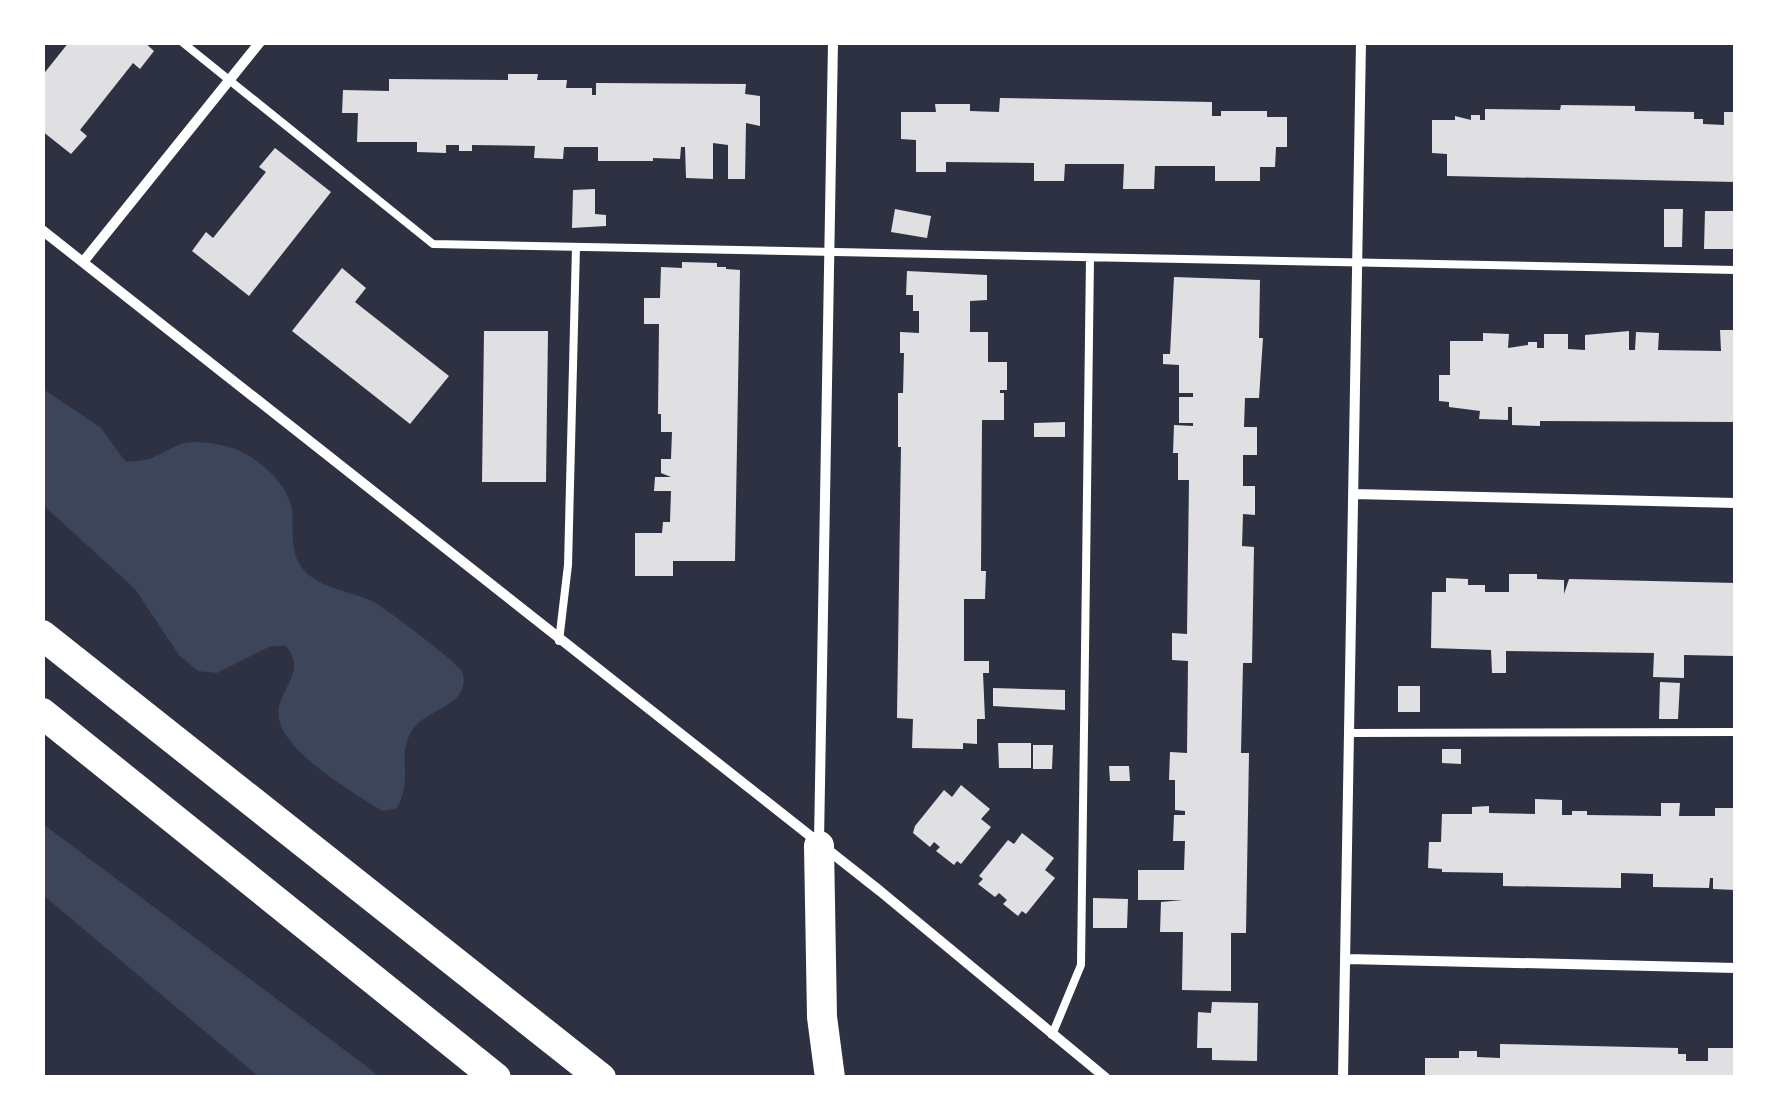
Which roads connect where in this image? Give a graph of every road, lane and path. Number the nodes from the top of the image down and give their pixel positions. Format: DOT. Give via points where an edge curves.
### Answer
graph roads {
  1 [pos="182,42"];
  2 [pos="260,42"];
  3 [pos="834,42"];
  4 [pos="1361,42"];
  5 [pos="228,82"];
  6 [pos="42,230"];
  7 [pos="576,247"];
  8 [pos="830,254"];
  9 [pos="1090,258"];
  10 [pos="83,262"];
  11 [pos="1358,263"];
  12 [pos="1736,270"];
  13 [pos="1354,494"];
  14 [pos="1736,503"];
  15 [pos="42,616"];
  16 [pos="42,636"];
  17 [pos="559,640"];
  18 [pos="42,713"];
  19 [pos="1350,732"];
  20 [pos="1736,732"];
  21 [pos="188,748"];
  22 [pos="820,846"];
  23 [pos="1347,960"];
  24 [pos="1736,968"];
  25 [pos="1052,1035"];
  26 [pos="496,1078"];
  27 [pos="601,1078"];
  28 [pos="830,1078"];
  29 [pos="1106,1078"];
  30 [pos="1343,1078"];
  1 -- 5 [label="lane"];
  2 -- 5 [label="street"];
  3 -- 8 [label="street"];
  4 -- 11 [label="street"];
  5 -- 7 [label="lane" via="432,244"];
  5 -- 10 [label="street"];
  6 -- 10 [label="street"];
  7 -- 8 [label="lane"];
  7 -- 17 [label="lane" via="568,565"];
  8 -- 9 [label="lane"];
  8 -- 22 [label="street"];
  9 -- 11 [label="lane"];
  9 -- 25 [label="lane" via="1081,965"];
  10 -- 17 [label="street"];
  11 -- 12 [label="lane"];
  11 -- 13 [label="street"];
  13 -- 14 [label="street"];
  13 -- 19 [label="street"];
  15 -- 21 [label="highway"];
  16 -- 21 [label="highway"];
  17 -- 22 [label="street"];
  18 -- 26 [label="highway"];
  19 -- 20 [label="lane"];
  19 -- 23 [label="street"];
  21 -- 27 [label="highway"];
  22 -- 25 [label="street"];
  22 -- 28 [label="highway" via="822,1018"];
  23 -- 24 [label="street"];
  23 -- 30 [label="street"];
  25 -- 29 [label="street"];
}
